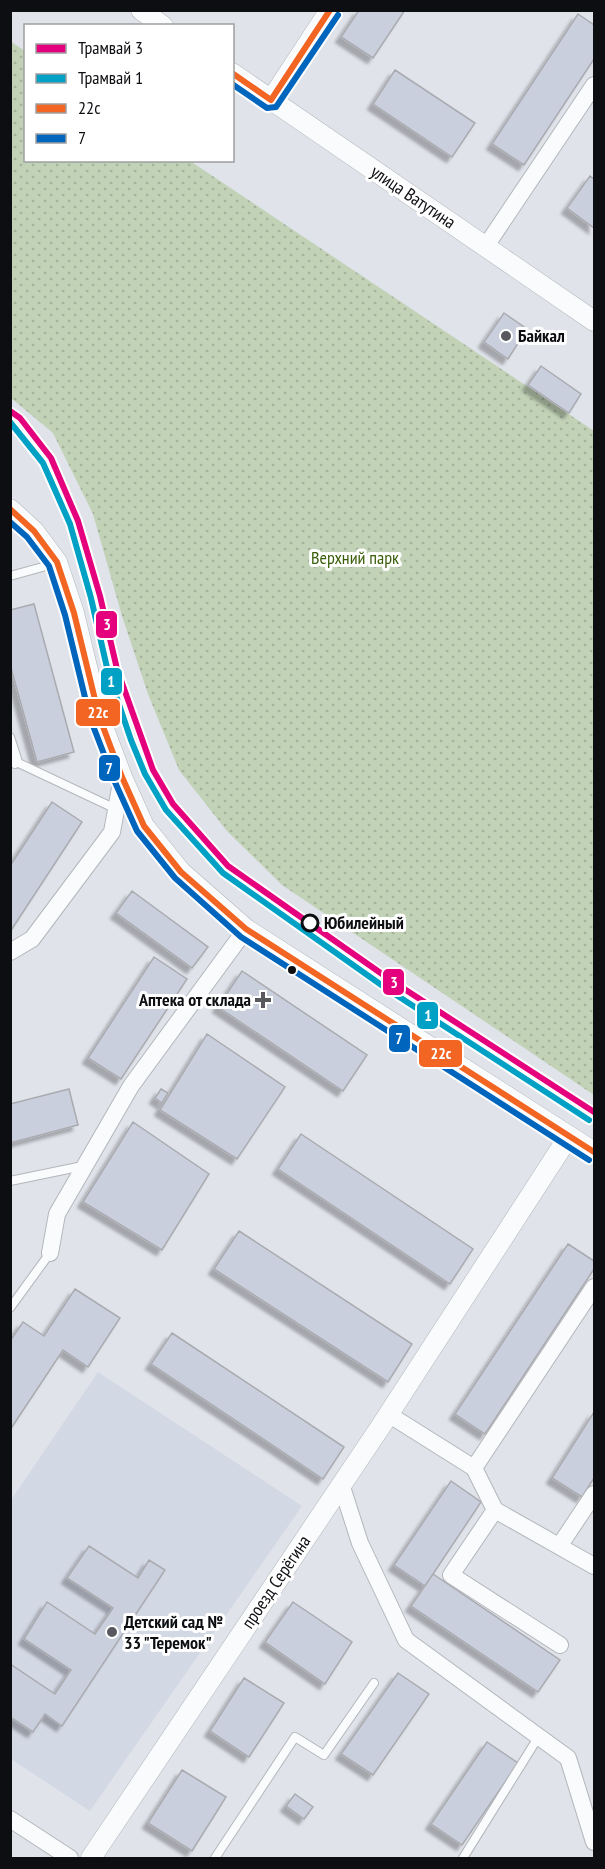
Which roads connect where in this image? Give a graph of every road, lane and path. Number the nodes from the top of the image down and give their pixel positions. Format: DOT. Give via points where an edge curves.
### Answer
graph roads {
  1 [pos="141,10"];
  2 [pos="330,10"];
  3 [pos="160,24"];
  4 [pos="234,74"];
  5 [pos="594,85"];
  6 [pos="271,99"];
  7 [pos="486,246"];
  8 [pos="594,321"];
  9 [pos="10,509"];
  10 [pos="57,562"];
  11 [pos="10,576"];
  12 [pos="10,737"];
  13 [pos="13,762"];
  14 [pos="122,777"];
  15 [pos="116,809"];
  16 [pos="246,929"];
  17 [pos="10,952"];
  18 [pos="569,1136"];
  19 [pos="594,1152"];
  20 [pos="84,1166"];
  21 [pos="10,1181"];
  22 [pos="50,1253"];
  23 [pos="594,1287"];
  24 [pos="12,1305"];
  25 [pos="385,1420"];
  26 [pos="474,1468"];
  27 [pos="341,1484"];
  28 [pos="594,1494"];
  29 [pos="495,1510"];
  30 [pos="560,1545"];
  31 [pos="594,1566"];
  32 [pos="560,1645"];
  33 [pos="374,1683"];
  34 [pos="539,1736"];
  35 [pos="10,1819"];
  36 [pos="594,1842"];
  37 [pos="70,1858"];
  38 [pos="91,1858"];
  39 [pos="215,1858"];
  40 [pos="462,1858"];
  1 -- 3 [label="street"];
  2 -- 6 [label="street"];
  4 -- 6 [label="street, улица Ватутина"];
  5 -- 7 [label="street"];
  6 -- 7 [label="street, улица Ватутина"];
  7 -- 8 [label="street, улица Ватутина"];
  9 -- 10 [label="street" via="34,531"];
  10 -- 11 [label="lane"];
  10 -- 14 [label="street" via="99,716"];
  12 -- 13 [label="lane"];
  13 -- 15 [label="lane"];
  14 -- 15 [label="street"];
  14 -- 16 [label="street" via="144,826 181,872"];
  15 -- 17 [label="street" via="112,832 32,939"];
  16 -- 18 [label="street"];
  16 -- 20 [label="street" via="131,1086"];
  18 -- 19 [label="street"];
  18 -- 25 [label="street, проезд Серёгина"];
  20 -- 21 [label="lane"];
  20 -- 22 [label="street" via="57,1214"];
  22 -- 24 [label="lane"];
  23 -- 26 [label="street"];
  25 -- 26 [label="street"];
  25 -- 27 [label="street, проезд Серёгина"];
  26 -- 29 [label="street"];
  27 -- 34 [label="street" via="360,1543 406,1640"];
  27 -- 38 [label="street, проезд Серёгина"];
  28 -- 30 [label="street"];
  29 -- 30 [label="street"];
  29 -- 32 [label="street" via="451,1575"];
  30 -- 31 [label="street"];
  33 -- 39 [label="lane" via="324,1755 296,1737"];
  34 -- 36 [label="street" via="568,1758"];
  34 -- 40 [label="lane"];
  35 -- 37 [label="street"];
}
